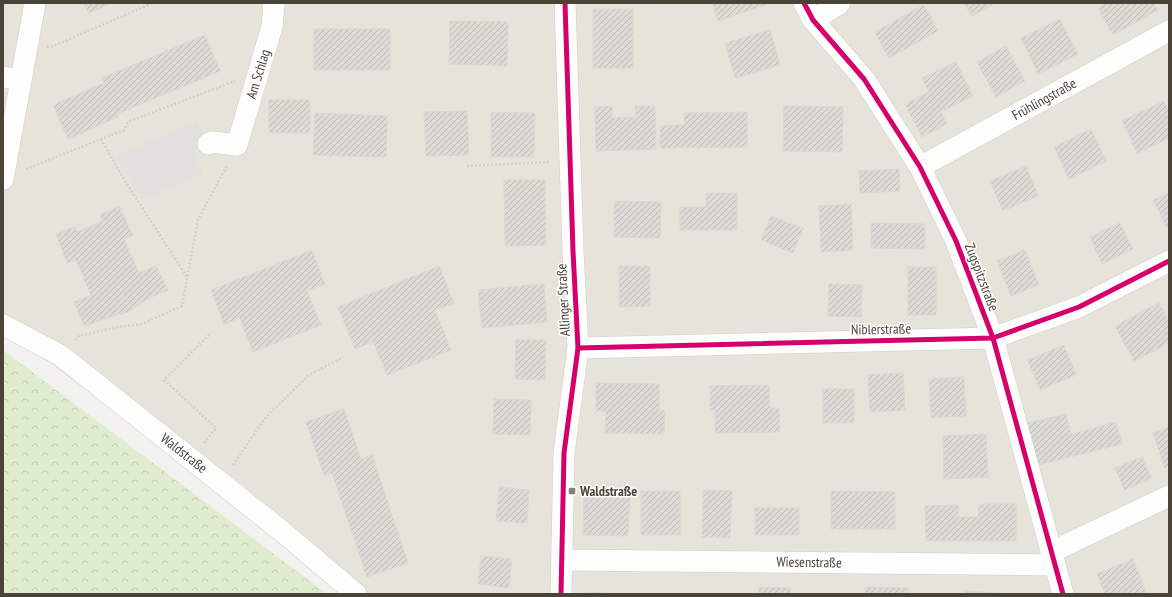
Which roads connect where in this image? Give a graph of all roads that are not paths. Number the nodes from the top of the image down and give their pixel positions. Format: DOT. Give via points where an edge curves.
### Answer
graph roads {
  1 [pos="35,3"];
  2 [pos="274,3"];
  3 [pos="565,3"];
  4 [pos="840,3"];
  5 [pos="809,11"];
  6 [pos="1169,31"];
  7 [pos="9,81"];
  8 [pos="208,144"];
  9 [pos="920,167"];
  10 [pos="3,179"];
  11 [pos="1169,261"];
  12 [pos="3,325"];
  13 [pos="993,338"];
  14 [pos="578,348"];
  15 [pos="1169,496"];
  16 [pos="1053,558"];
  17 [pos="563,560"];
  18 [pos="356,594"];
  19 [pos="562,594"];
  20 [pos="1063,594"];
  1 -- 7 [label="street" via="28,47"];
  2 -- 8 [label="street, Am Schlag" via="272,27 237,145 212,142"];
  3 -- 14 [label="street, Allinger Straße" via="572,251"];
  4 -- 5 [label="street"];
  5 -- 9 [label="street, Zugspitzstraße" via="864,79"];
  6 -- 9 [label="street, Frühlingstraße"];
  7 -- 10 [label="street"];
  9 -- 13 [label="street, Zugspitzstraße" via="956,241"];
  11 -- 13 [label="street, Niblerstraße" via="1079,307"];
  12 -- 18 [label="street, Waldstraße" via="60,356 284,533"];
  13 -- 14 [label="street, Niblerstraße"];
  13 -- 16 [label="street, Zugspitzstraße"];
  14 -- 17 [label="street, Allinger Straße" via="564,453"];
  15 -- 16 [label="street, Wiesenstraße"];
  16 -- 17 [label="street, Wiesenstraße"];
  16 -- 20 [label="street, Zugspitzstraße"];
  17 -- 19 [label="street, Allinger Straße"];
}
